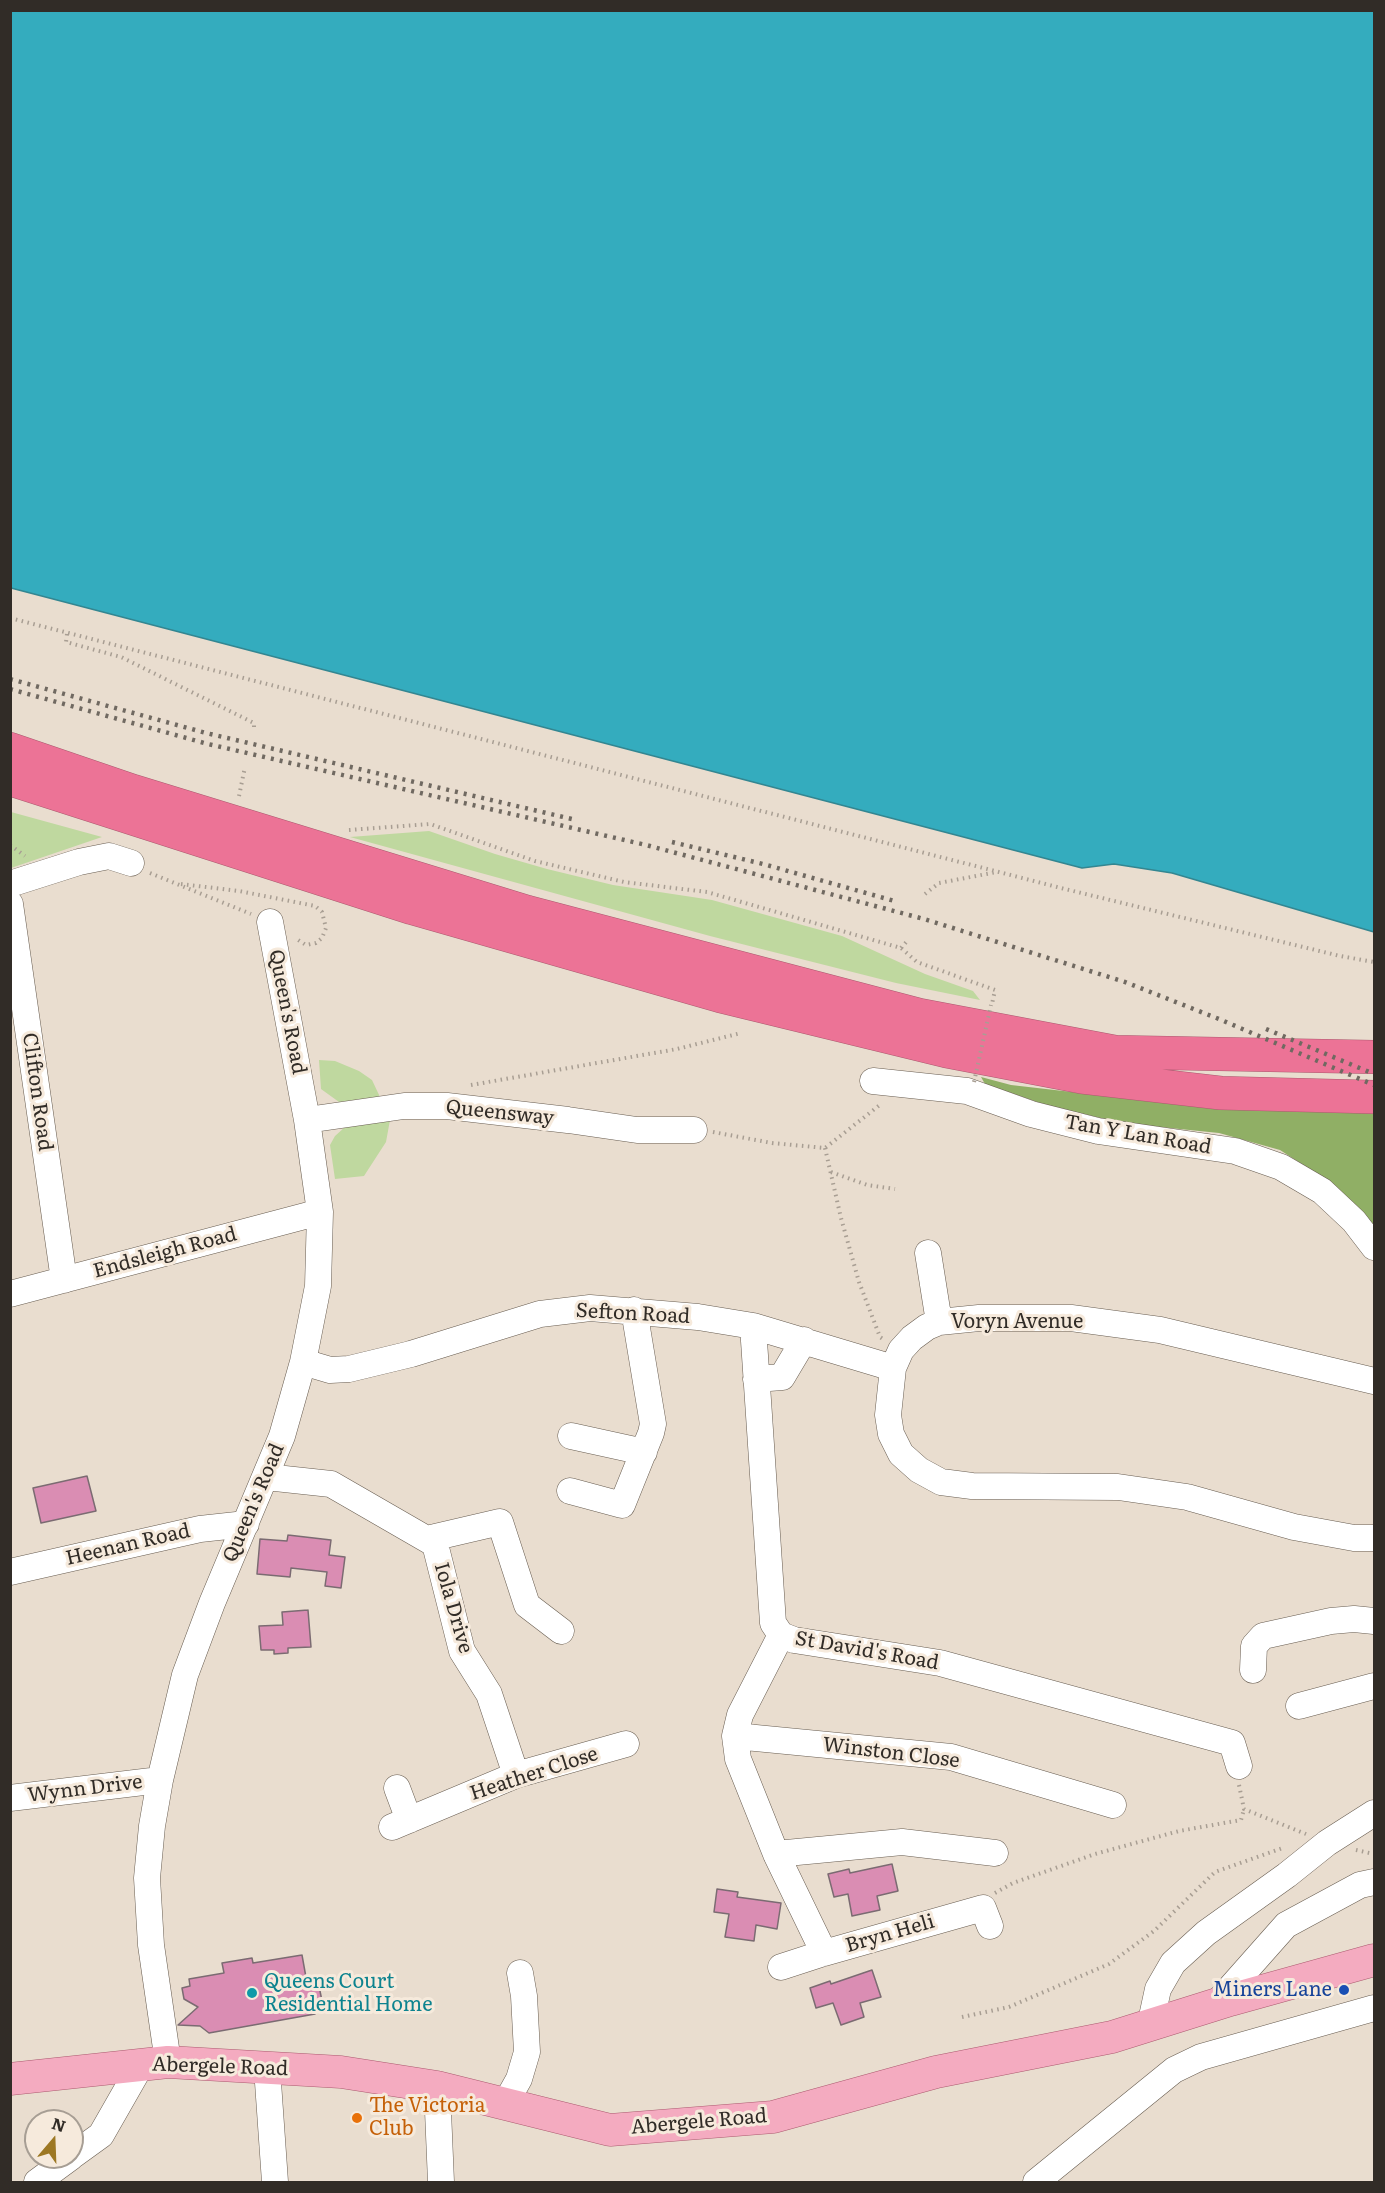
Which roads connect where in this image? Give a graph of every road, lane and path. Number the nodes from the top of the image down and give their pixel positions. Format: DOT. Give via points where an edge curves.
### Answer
graph roads {
  1 [pos="10,618"];
  2 [pos="67,634"];
  3 [pos="254,728"];
  4 [pos="10,749"];
  5 [pos="245,767"];
  6 [pos="10,779"];
  7 [pos="248,799"];
  8 [pos="345,830"];
  9 [pos="130,863"];
  10 [pos="999,872"];
  11 [pos="10,884"];
  12 [pos="925,894"];
  13 [pos="10,904"];
  14 [pos="279,932"];
  15 [pos="909,939"];
  16 [pos="901,948"];
  17 [pos="1374,962"];
  18 [pos="741,1033"];
  19 [pos="1374,1057"];
  20 [pos="873,1081"];
  21 [pos="975,1082"];
  22 [pos="905,1084"];
  23 [pos="470,1085"];
  24 [pos="1374,1097"];
  25 [pos="307,1120"];
  26 [pos="694,1130"];
  27 [pos="825,1148"];
  28 [pos="830,1172"];
  29 [pos="895,1189"];
  30 [pos="320,1212"];
  31 [pos="1374,1248"];
  32 [pos="928,1254"];
  33 [pos="64,1280"];
  34 [pos="10,1294"];
  35 [pos="634,1310"];
  36 [pos="939,1322"];
  37 [pos="753,1326"];
  38 [pos="804,1340"];
  39 [pos="897,1359"];
  40 [pos="303,1362"];
  41 [pos="756,1379"];
  42 [pos="1374,1381"];
  43 [pos="571,1436"];
  44 [pos="644,1452"];
  45 [pos="266,1478"];
  46 [pos="570,1491"];
  47 [pos="246,1524"];
  48 [pos="1374,1538"];
  49 [pos="427,1539"];
  50 [pos="10,1572"];
  51 [pos="1374,1621"];
  52 [pos="561,1631"];
  53 [pos="781,1635"];
  54 [pos="1253,1670"];
  55 [pos="1374,1686"];
  56 [pos="1299,1706"];
  57 [pos="735,1736"];
  58 [pos="627,1742"];
  59 [pos="1239,1766"];
  60 [pos="516,1775"];
  61 [pos="160,1780"];
  62 [pos="397,1788"];
  63 [pos="10,1798"];
  64 [pos="1113,1805"];
  65 [pos="1244,1809"];
  66 [pos="1374,1813"];
  67 [pos="1327,1843"];
  68 [pos="1285,1848"];
  69 [pos="995,1853"];
  70 [pos="776,1854"];
  71 [pos="1374,1882"];
  72 [pos="986,1917"];
  73 [pos="824,1953"];
  74 [pos="1374,1960"];
  75 [pos="781,1967"];
  76 [pos="520,1972"];
  77 [pos="1216,2004"];
  78 [pos="1374,2008"];
  79 [pos="962,2017"];
  80 [pos="1150,2026"];
  81 [pos="155,2064"];
  82 [pos="267,2068"];
  83 [pos="10,2079"];
  84 [pos="437,2087"];
  85 [pos="506,2104"];
  86 [pos="84,2147"];
  87 [pos="55,2169"];
  88 [pos="37,2182"];
  89 [pos="275,2182"];
  90 [pos="441,2182"];
  91 [pos="1036,2182"];
  1 -- 2 [label="path"];
  2 -- 3 [label="path" via="66,642 121,657 255,723"];
  2 -- 10 [label="path"];
  4 -- 19 [label="highway" via="133,791 527,912 919,1015 1115,1052"];
  5 -- 7 [label="path" via="238,796"];
  6 -- 24 [label="highway" via="412,908 720,996 946,1051 1082,1077 1221,1093"];
  8 -- 16 [label="path" via="430,824 535,861 624,882 707,892"];
  9 -- 11 [label="street" via="109,856"];
  9 -- 14 [label="path"];
  10 -- 12 [label="path" via="939,883"];
  10 -- 17 [label="path"];
  13 -- 33 [label="street, Clifton Road"];
  14 -- 25 [label="street, Queen's Road"];
  15 -- 16 [label="path"];
  16 -- 21 [label="path, bridge" via="918,962 995,990"];
  18 -- 23 [label="path" via="677,1049"];
  20 -- 22 [label="street, Tan Y Lan Road"];
  22 -- 27 [label="path"];
  22 -- 31 [label="street, Tan Y Lan Road" via="968,1091 1030,1114 1098,1131 1235,1151 1281,1167 1322,1191 1354,1221"];
  25 -- 26 [label="street, Queensway" via="404,1106 447,1106 637,1130"];
  25 -- 30 [label="street, Queen's Road"];
  26 -- 27 [label="path"];
  27 -- 28 [label="path"];
  28 -- 29 [label="path" via="867,1185"];
  28 -- 39 [label="path" via="859,1282 880,1337"];
  30 -- 33 [label="street, Endsleigh Road"];
  30 -- 40 [label="street, Queen's Road" via="318,1286"];
  32 -- 36 [label="street"];
  33 -- 34 [label="street, Endsleigh Road"];
  35 -- 37 [label="street, Sefton Road"];
  35 -- 40 [label="street, Sefton Road" via="590,1308 540,1314 349,1369 330,1370"];
  35 -- 44 [label="street" via="653,1424"];
  36 -- 39 [label="street, Voryn Avenue" via="912,1338"];
  36 -- 42 [label="street, Voryn Avenue" via="1071,1318 1160,1330"];
  37 -- 38 [label="street, Sefton Road"];
  37 -- 41 [label="street, St David's Road"];
  38 -- 39 [label="street, Sefton Road"];
  38 -- 41 [label="street" via="782,1377"];
  39 -- 48 [label="street" via="888,1415 891,1434 901,1454 941,1482 972,1486 1118,1487 1187,1497 1294,1527"];
  40 -- 45 [label="street, Queen's Road"];
  41 -- 53 [label="street, St David's Road" via="772,1623"];
  43 -- 44 [label="street"];
  44 -- 46 [label="street" via="622,1505"];
  45 -- 47 [label="street, Queen's Road"];
  45 -- 49 [label="street, Iola Drive" via="331,1484"];
  47 -- 50 [label="street, Heenan Road" via="200,1529"];
  47 -- 61 [label="street, Queen's Road" via="185,1675"];
  49 -- 52 [label="street" via="500,1522 527,1605"];
  49 -- 60 [label="street, Iola Drive" via="435,1544 462,1651 489,1694"];
  51 -- 54 [label="street" via="1331,1621 1263,1636 1254,1646"];
  53 -- 57 [label="street" via="740,1715"];
  53 -- 59 [label="street, St David's Road" via="940,1663 1232,1743"];
  55 -- 56 [label="street"];
  57 -- 64 [label="street, Winston Close" via="951,1757"];
  57 -- 70 [label="street" via="738,1759"];
  58 -- 60 [label="street, Heather Close"];
  59 -- 65 [label="path"];
  60 -- 62 [label="street, Heather Close" via="400,1824"];
  61 -- 63 [label="street, Wynn Drive"];
  61 -- 81 [label="street, Queen's Road" via="147,1878"];
  65 -- 67 [label="path"];
  65 -- 72 [label="path" via="1241,1820 1179,1831 1095,1854 1013,1883 996,1892"];
  66 -- 67 [label="street"];
  67 -- 80 [label="street" via="1206,1933 1173,1963 1158,1989"];
  68 -- 79 [label="path" via="1215,1872 1154,1931 1108,1964 1009,2007"];
  69 -- 70 [label="street" via="902,1842"];
  70 -- 73 [label="street"];
  71 -- 77 [label="street" via="1360,1885 1286,1924"];
  72 -- 73 [label="street, Bryn Heli"];
  73 -- 75 [label="street, Bryn Heli"];
  74 -- 77 [label="main road, Abergele Road"];
  76 -- 85 [label="street" via="527,2052"];
  77 -- 80 [label="main road, Abergele Road"];
  78 -- 91 [label="street" via="1201,2057 1174,2070"];
  80 -- 85 [label="main road, Abergele Road" via="936,2072 772,2117 610,2130"];
  81 -- 82 [label="main road, Abergele Road"];
  81 -- 83 [label="main road, Abergele Road"];
  81 -- 86 [label="street" via="100,2135"];
  82 -- 84 [label="main road, Abergele Road" via="340,2072"];
  82 -- 89 [label="street"];
  84 -- 85 [label="main road, Abergele Road"];
  84 -- 90 [label="street"];
  87 -- 88 [label="street"];
}
